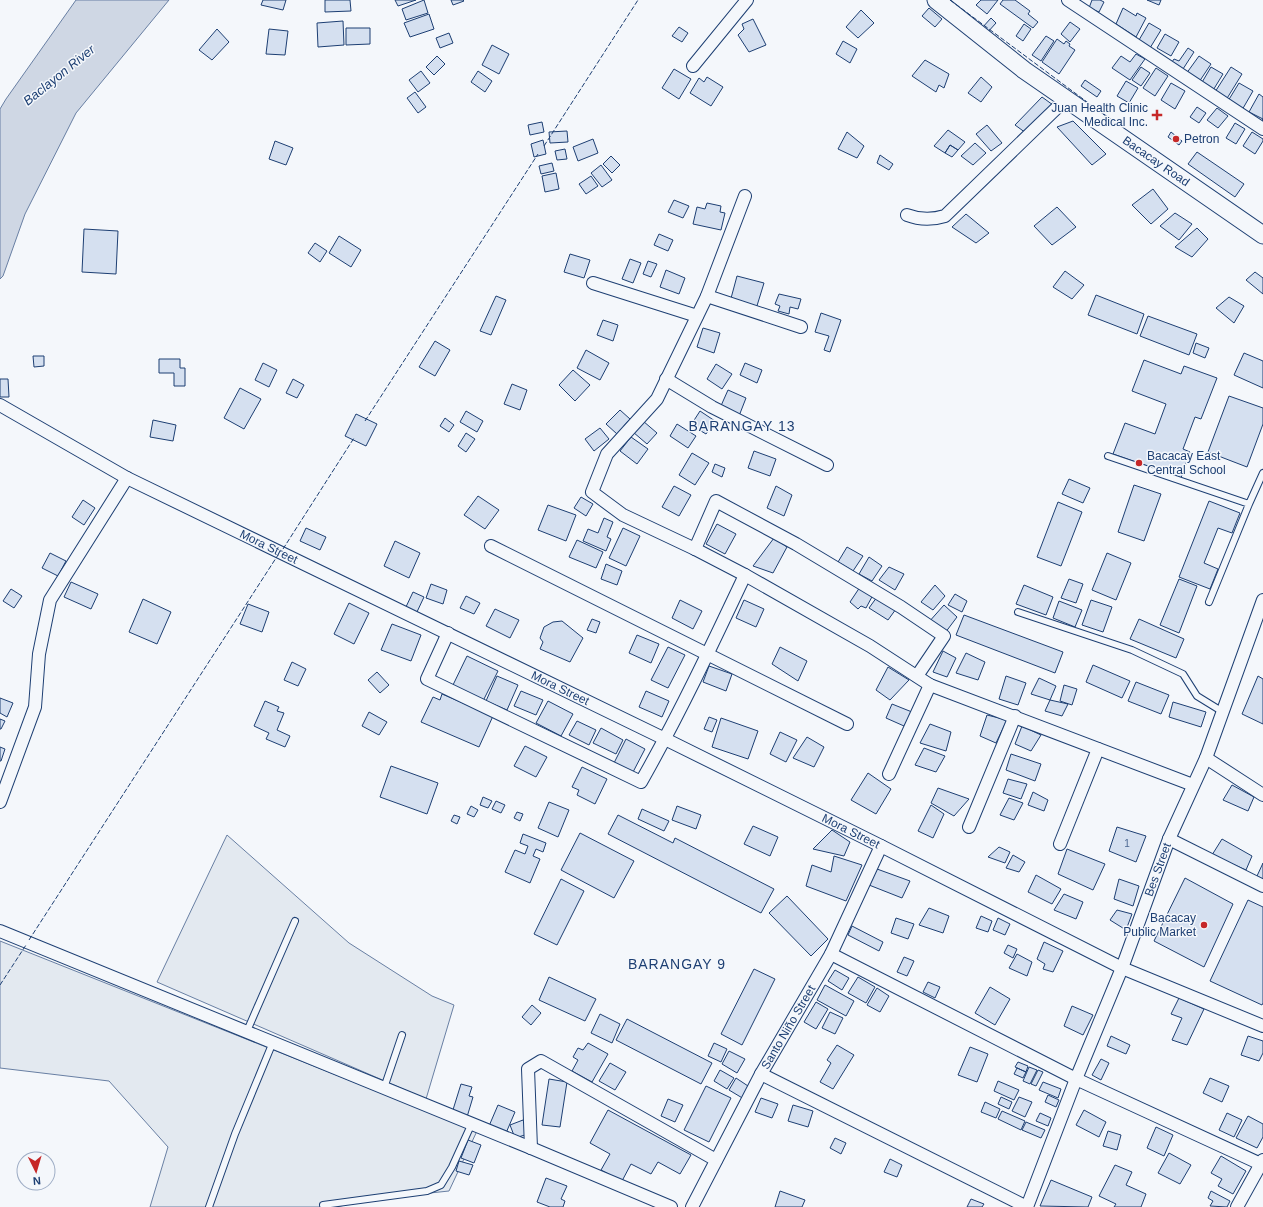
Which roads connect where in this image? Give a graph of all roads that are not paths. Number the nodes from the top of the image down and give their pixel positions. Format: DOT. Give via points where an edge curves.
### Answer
graph roads {
  1 [pos="747,0"];
  2 [pos="936,0"];
  3 [pos="1068,0"];
  4 [pos="693,66"];
  5 [pos="1066,99"];
  6 [pos="1263,129"];
  7 [pos="745,196"];
  8 [pos="907,215"];
  9 [pos="1263,234"];
  10 [pos="593,282"];
  11 [pos="707,296"];
  12 [pos="697,316"];
  13 [pos="801,327"];
  14 [pos="666,379"];
  15 [pos="0,405"];
  16 [pos="1108,456"];
  17 [pos="827,465"];
  18 [pos="1263,473"];
  19 [pos="127,478"];
  20 [pos="1249,504"];
  21 [pos="491,546"];
  22 [pos="695,549"];
  23 [pos="744,575"];
  24 [pos="1263,600"];
  25 [pos="1209,602"];
  26 [pos="1018,612"];
  27 [pos="448,633"];
  28 [pos="708,654"];
  29 [pos="916,676"];
  30 [pos="930,685"];
  31 [pos="1223,712"];
  32 [pos="1015,716"];
  33 [pos="847,724"];
  34 [pos="665,739"];
  35 [pos="1098,749"];
  36 [pos="1206,758"];
  37 [pos="889,774"];
  38 [pos="1193,785"];
  39 [pos="1263,795"];
  40 [pos="0,802"];
  41 [pos="969,827"];
  42 [pos="1169,839"];
  43 [pos="1060,844"];
  44 [pos="881,846"];
  45 [pos="1263,886"];
  46 [pos="295,921"];
  47 [pos="0,931"];
  48 [pos="831,954"];
  49 [pos="1122,968"];
  50 [pos="1263,1026"];
  51 [pos="246,1032"];
  52 [pos="402,1035"];
  53 [pos="273,1042"];
  54 [pos="761,1074"];
  55 [pos="1076,1079"];
  56 [pos="384,1088"];
  57 [pos="472,1123"];
  58 [pos="531,1148"];
  59 [pos="716,1160"];
  60 [pos="1262,1163"];
  61 [pos="323,1204"];
  62 [pos="209,1207"];
  63 [pos="671,1207"];
  64 [pos="692,1207"];
  65 [pos="1027,1207"];
  66 [pos="1237,1207"];
  1 -- 4 [label="street"];
  2 -- 5 [label="main road, Bacacay Road" via="1024,70"];
  3 -- 6 [label="street"];
  5 -- 8 [label="street" via="945,216 918,219"];
  5 -- 9 [label="main road, Bacacay Road"];
  7 -- 11 [label="street"];
  10 -- 12 [label="street"];
  11 -- 12 [label="street"];
  11 -- 13 [label="street"];
  12 -- 14 [label="street"];
  14 -- 17 [label="street" via="712,407"];
  14 -- 22 [label="street" via="657,399 608,454 592,492 623,515"];
  15 -- 19 [label="street, Mora Street"];
  16 -- 20 [label="lane"];
  18 -- 20 [label="lane"];
  19 -- 27 [label="street, Mora Street"];
  19 -- 40 [label="street" via="50,600 39,654 35,707"];
  20 -- 25 [label="lane"];
  21 -- 28 [label="street"];
  22 -- 23 [label="street"];
  22 -- 29 [label="street" via="716,501 796,544 944,636"];
  23 -- 28 [label="street"];
  23 -- 29 [label="street" via="870,646"];
  24 -- 31 [label="street, Bes Street"];
  26 -- 31 [label="lane" via="1132,650 1183,674 1197,696"];
  27 -- 34 [label="street, Mora Street"];
  27 -- 34 [label="street" via="427,679 641,782"];
  28 -- 33 [label="street"];
  28 -- 34 [label="street"];
  29 -- 30 [label="street"];
  30 -- 32 [label="street"];
  30 -- 37 [label="street"];
  31 -- 36 [label="street, Bes Street"];
  32 -- 35 [label="street"];
  32 -- 41 [label="street"];
  34 -- 44 [label="street, Mora Street"];
  35 -- 38 [label="street"];
  35 -- 43 [label="street"];
  36 -- 38 [label="street, Bes Street"];
  36 -- 39 [label="street"];
  38 -- 42 [label="street, Bes Street"];
  42 -- 45 [label="street"];
  42 -- 49 [label="street, Bes Street"];
  44 -- 48 [label="street, Santo Niño Street"];
  44 -- 49 [label="street, Mora Street"];
  46 -- 51 [label="lane"];
  47 -- 51 [label="street"];
  48 -- 54 [label="street, Santo Niño Street"];
  48 -- 55 [label="street"];
  49 -- 50 [label="street, Mora Street"];
  49 -- 55 [label="street, Bes Street"];
  51 -- 53 [label="street"];
  52 -- 56 [label="lane"];
  53 -- 56 [label="street"];
  53 -- 62 [label="lane" via="235,1134"];
  54 -- 59 [label="street, Santo Niño Street"];
  54 -- 65 [label="street"];
  55 -- 60 [label="street"];
  55 -- 65 [label="street, Bes Street"];
  56 -- 57 [label="street"];
  57 -- 58 [label="street"];
  57 -- 61 [label="lane" via="441,1185 427,1191"];
  58 -- 59 [label="street" via="528,1069 540,1061"];
  58 -- 63 [label="street"];
  59 -- 64 [label="street, Santo Niño Street"];
  60 -- 66 [label="street"];
}
